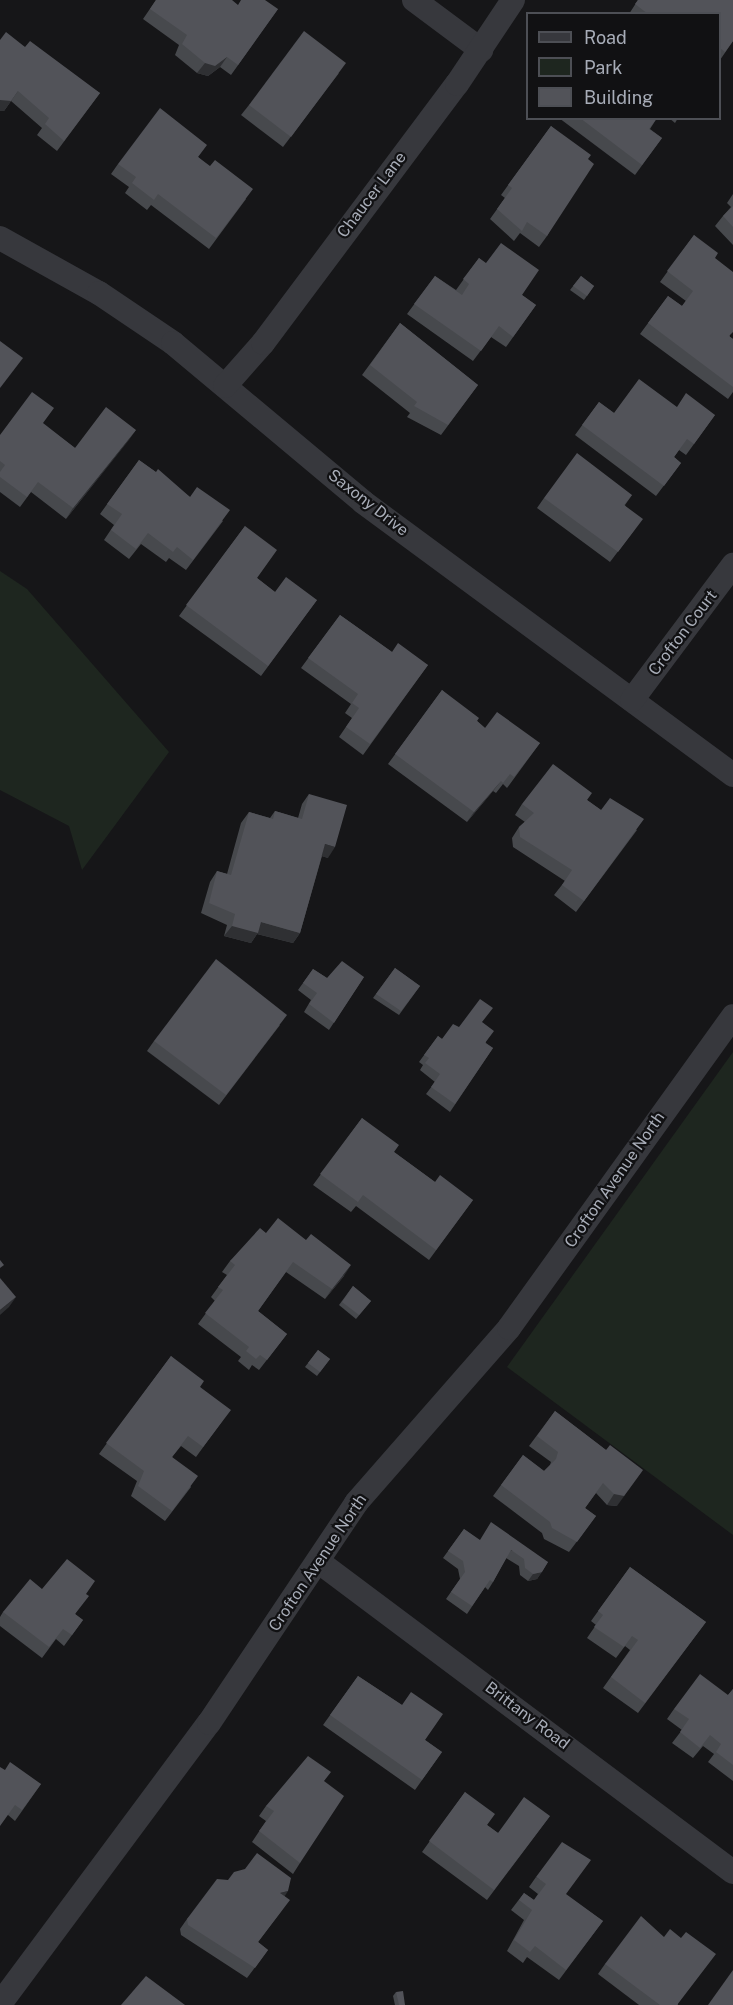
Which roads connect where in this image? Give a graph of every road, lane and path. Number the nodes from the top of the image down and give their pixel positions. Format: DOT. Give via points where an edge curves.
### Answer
graph roads {
  1 [pos="414,0"];
  2 [pos="513,0"];
  3 [pos="481,50"];
  4 [pos="0,238"];
  5 [pos="225,386"];
  6 [pos="733,565"];
  7 [pos="632,700"];
  8 [pos="733,775"];
  9 [pos="733,1016"];
  10 [pos="319,1562"];
  11 [pos="733,1872"];
  12 [pos="0,2004"];
  1 -- 3 [label="street"];
  2 -- 3 [label="street, Chaucer Lane"];
  3 -- 5 [label="street, Chaucer Lane" via="263,343"];
  4 -- 5 [label="street, Saxony Drive" via="99,293 173,343"];
  5 -- 7 [label="street, Saxony Drive" via="363,502"];
  6 -- 7 [label="street, Crofton Court"];
  7 -- 8 [label="street, Saxony Drive"];
  9 -- 10 [label="street, Crofton Avenue North" via="509,1328 356,1503"];
  10 -- 11 [label="street, Brittany Road"];
  10 -- 12 [label="street, Crofton Avenue North" via="209,1723"];
}
